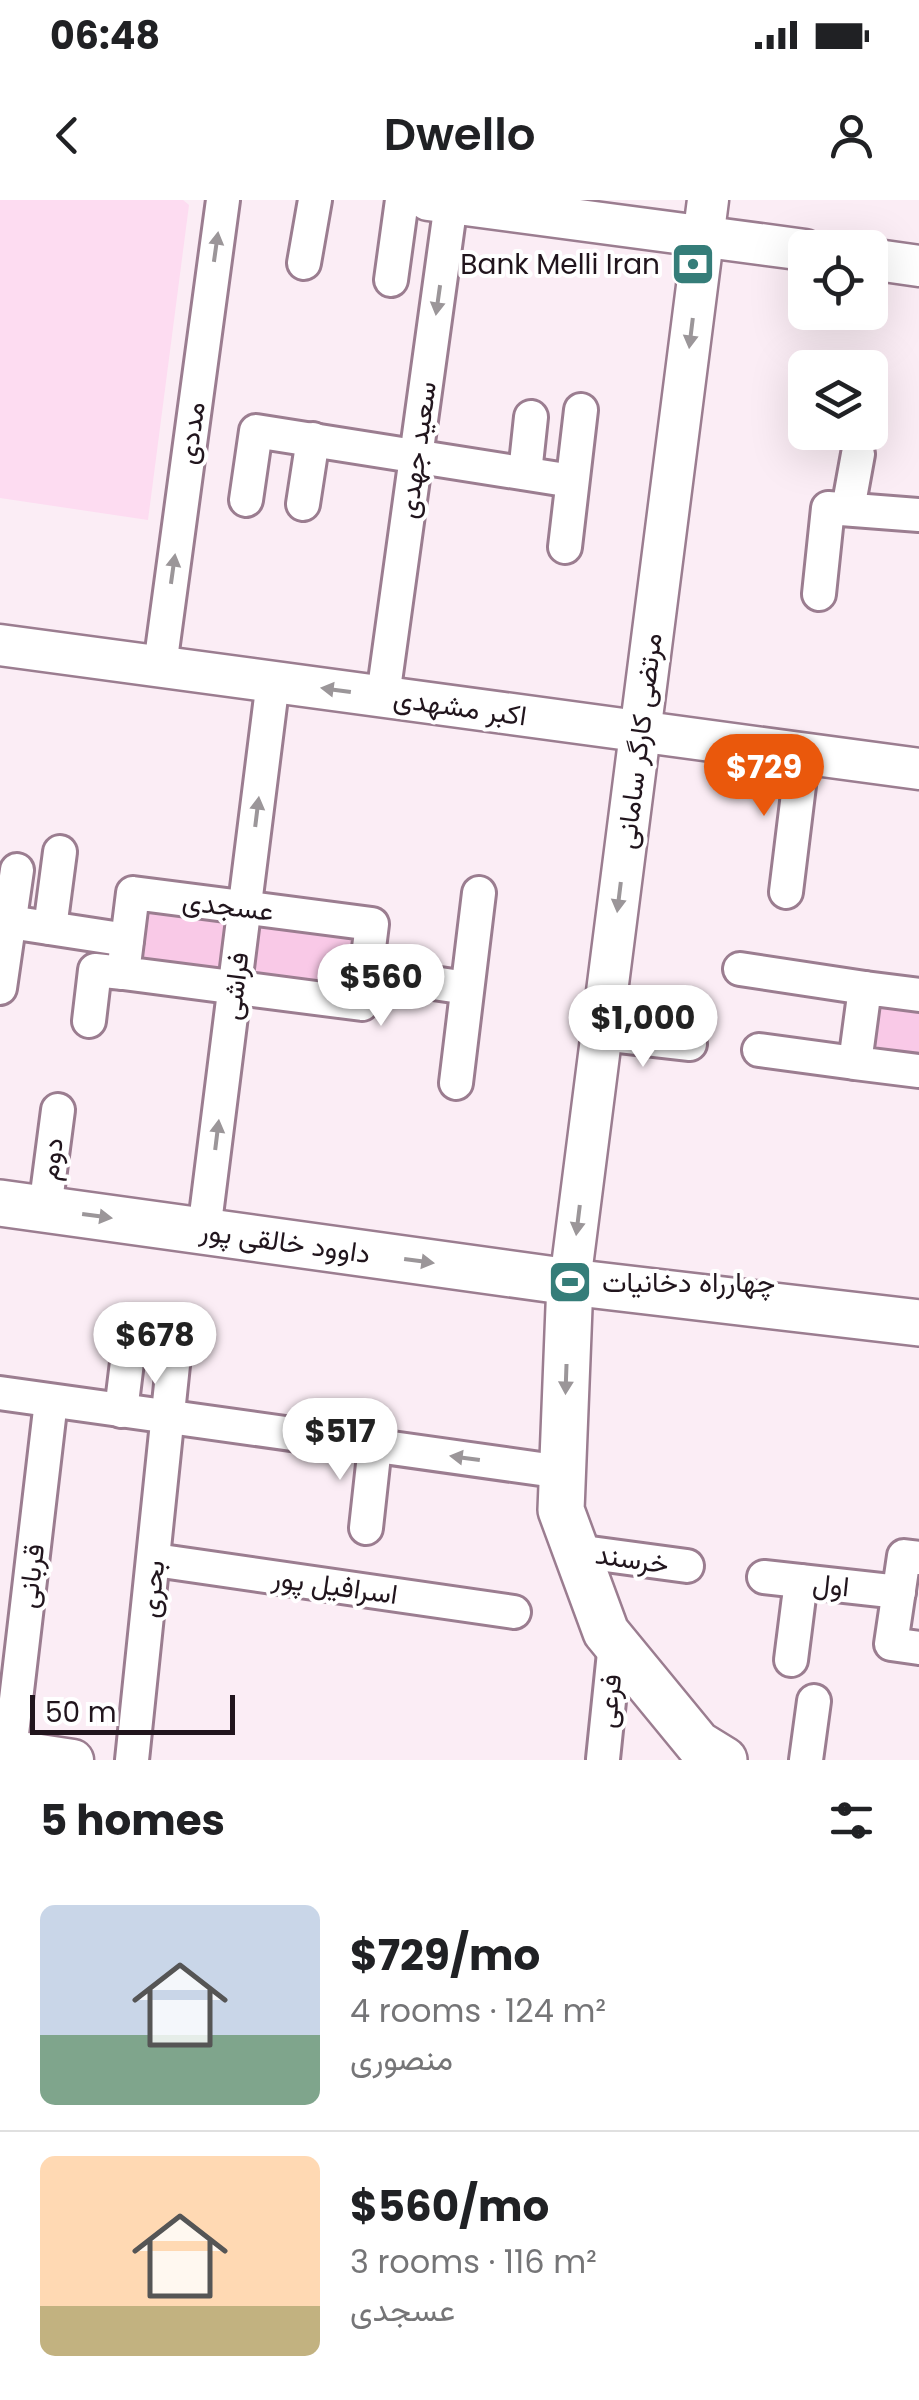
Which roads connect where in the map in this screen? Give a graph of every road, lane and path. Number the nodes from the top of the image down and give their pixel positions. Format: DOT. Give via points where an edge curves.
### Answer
graph roads {
  1 [pos="223,200"];
  2 [pos="315,200"];
  3 [pos="402,200"];
  4 [pos="439,202"];
  5 [pos="706,218"];
  6 [pos="788,245"];
  7 [pos="888,262"];
  8 [pos="304,263"];
  9 [pos="919,266"];
  10 [pos="391,280"];
  11 [pos="581,410"];
  12 [pos="531,417"];
  13 [pos="313,440"];
  14 [pos="417,454"];
  15 [pos="858,454"];
  16 [pos="526,473"];
  17 [pos="572,481"];
  18 [pos="246,500"];
  19 [pos="303,504"];
  20 [pos="848,509"];
  21 [pos="919,516"];
  22 [pos="565,547"];
  23 [pos="819,594"];
  24 [pos="0,644"];
  25 [pos="160,666"];
  26 [pos="273,682"];
  27 [pos="384,696"];
  28 [pos="640,731"];
  29 [pos="803,753"];
  30 [pos="919,769"];
  31 [pos="60,852"];
  32 [pos="17,870"];
  33 [pos="786,892"];
  34 [pos="479,893"];
  35 [pos="245,908"];
  36 [pos="10,922"];
  37 [pos="50,928"];
  38 [pos="127,940"];
  39 [pos="740,970"];
  40 [pos="123,973"];
  41 [pos="366,973"];
  42 [pos="0,988"];
  43 [pos="235,988"];
  44 [pos="467,988"];
  45 [pos="865,988"];
  46 [pos="919,995"];
  47 [pos="89,1021"];
  48 [pos="602,1034"];
  49 [pos="690,1044"];
  50 [pos="759,1050"];
  51 [pos="855,1063"];
  52 [pos="919,1071"];
  53 [pos="456,1083"];
  54 [pos="58,1110"];
  55 [pos="0,1203"];
  56 [pos="45,1209"];
  57 [pos="204,1231"];
  58 [pos="570,1282"];
  59 [pos="919,1323"];
  60 [pos="128,1354"];
  61 [pos="173,1365"];
  62 [pos="0,1393"];
  63 [pos="51,1401"];
  64 [pos="120,1411"];
  65 [pos="168,1418"];
  66 [pos="375,1446"];
  67 [pos="562,1472"];
  68 [pos="366,1528"];
  69 [pos="576,1551"];
  70 [pos="919,1558"];
  71 [pos="155,1560"];
  72 [pos="688,1566"];
  73 [pos="764,1577"];
  74 [pos="801,1582"];
  75 [pos="899,1592"];
  76 [pos="514,1612"];
  77 [pos="615,1642"];
  78 [pos="919,1648"];
  79 [pos="791,1660"];
  80 [pos="814,1702"];
  81 [pos="682,1744"];
  82 [pos="5,1750"];
  83 [pos="604,1758"];
  84 [pos="73,1760"];
  85 [pos="132,1760"];
  86 [pos="724,1760"];
  87 [pos="806,1760"];
  25 -- 1 [label="street, مددی, one-way"];
  2 -- 8 [label="street"];
  3 -- 10 [label="street"];
  4 -- 5 [label="street"];
  4 -- 14 [label="street, سعید جهدی, one-way"];
  5 -- 6 [label="street"];
  5 -- 28 [label="street, مرتضی کارگر سامانی, one-way"];
  7 -- 9 [label="street"];
  11 -- 17 [label="street"];
  12 -- 16 [label="street"];
  13 -- 14 [label="street"];
  13 -- 18 [label="street" via="256,431"];
  13 -- 19 [label="street"];
  14 -- 16 [label="street"];
  14 -- 27 [label="street, سعید جهدی"];
  15 -- 20 [label="street"];
  16 -- 17 [label="street"];
  17 -- 22 [label="street"];
  20 -- 21 [label="street"];
  20 -- 23 [label="street" via="828,508"];
  24 -- 25 [label="street, اکبر مشهدی"];
  25 -- 26 [label="street, اکبر مشهدی"];
  27 -- 26 [label="street, اکبر مشهدی, one-way"];
  35 -- 26 [label="street, فراشی, one-way"];
  27 -- 28 [label="street, اکبر مشهدی"];
  28 -- 29 [label="street, اکبر مشهدی"];
  28 -- 48 [label="street, مرتضی کارگر سامانی, one-way"];
  29 -- 30 [label="street, اکبر مشهدی"];
  29 -- 33 [label="street"];
  31 -- 37 [label="street"];
  32 -- 36 [label="street"];
  34 -- 44 [label="street"];
  35 -- 38 [label="street, عسجدی" via="133,893"];
  35 -- 41 [label="street, عسجدی" via="372,924"];
  35 -- 43 [label="street, فراشی"];
  36 -- 37 [label="street"];
  36 -- 42 [label="street"];
  37 -- 38 [label="street"];
  38 -- 40 [label="street, عسجدی"];
  39 -- 45 [label="street"];
  40 -- 43 [label="street"];
  40 -- 47 [label="street" via="96,970"];
  41 -- 43 [label="street" via="362,1004"];
  41 -- 44 [label="street"];
  57 -- 43 [label="street, فراشی, one-way"];
  44 -- 53 [label="street"];
  45 -- 46 [label="street"];
  45 -- 51 [label="street"];
  48 -- 49 [label="street"];
  48 -- 58 [label="street, مرتضی کارگر سامانی, one-way"];
  50 -- 51 [label="street"];
  51 -- 52 [label="street"];
  54 -- 56 [label="street, دوم"];
  55 -- 56 [label="main road, داوود خالقی پور"];
  56 -- 57 [label="main road, داوود خالقی پور, one-way"];
  57 -- 58 [label="main road, داوود خالقی پور, one-way"];
  58 -- 59 [label="main road, داوود خالقی پور"];
  58 -- 67 [label="main road, one-way"];
  60 -- 64 [label="street"];
  61 -- 65 [label="street, بحری"];
  62 -- 63 [label="street"];
  63 -- 64 [label="street"];
  63 -- 82 [label="street, قربانی"];
  64 -- 65 [label="street"];
  65 -- 66 [label="street"];
  65 -- 71 [label="street, بحری"];
  67 -- 66 [label="street, one-way"];
  66 -- 68 [label="street"];
  67 -- 69 [label="main road" via="560,1510"];
  69 -- 72 [label="street, خرسند"];
  69 -- 77 [label="main road"];
  70 -- 75 [label="street" via="904,1556"];
  71 -- 76 [label="street, اسرافیل پور"];
  71 -- 85 [label="street, بحری"];
  73 -- 74 [label="street, اول"];
  74 -- 75 [label="street, اول"];
  74 -- 79 [label="street"];
  75 -- 78 [label="street" via="891,1644"];
  77 -- 81 [label="main road"];
  77 -- 83 [label="street, فرعی"];
  80 -- 87 [label="street"];
  81 -- 86 [label="main road" via="698,1744"];
  82 -- 84 [label="street"];
}
